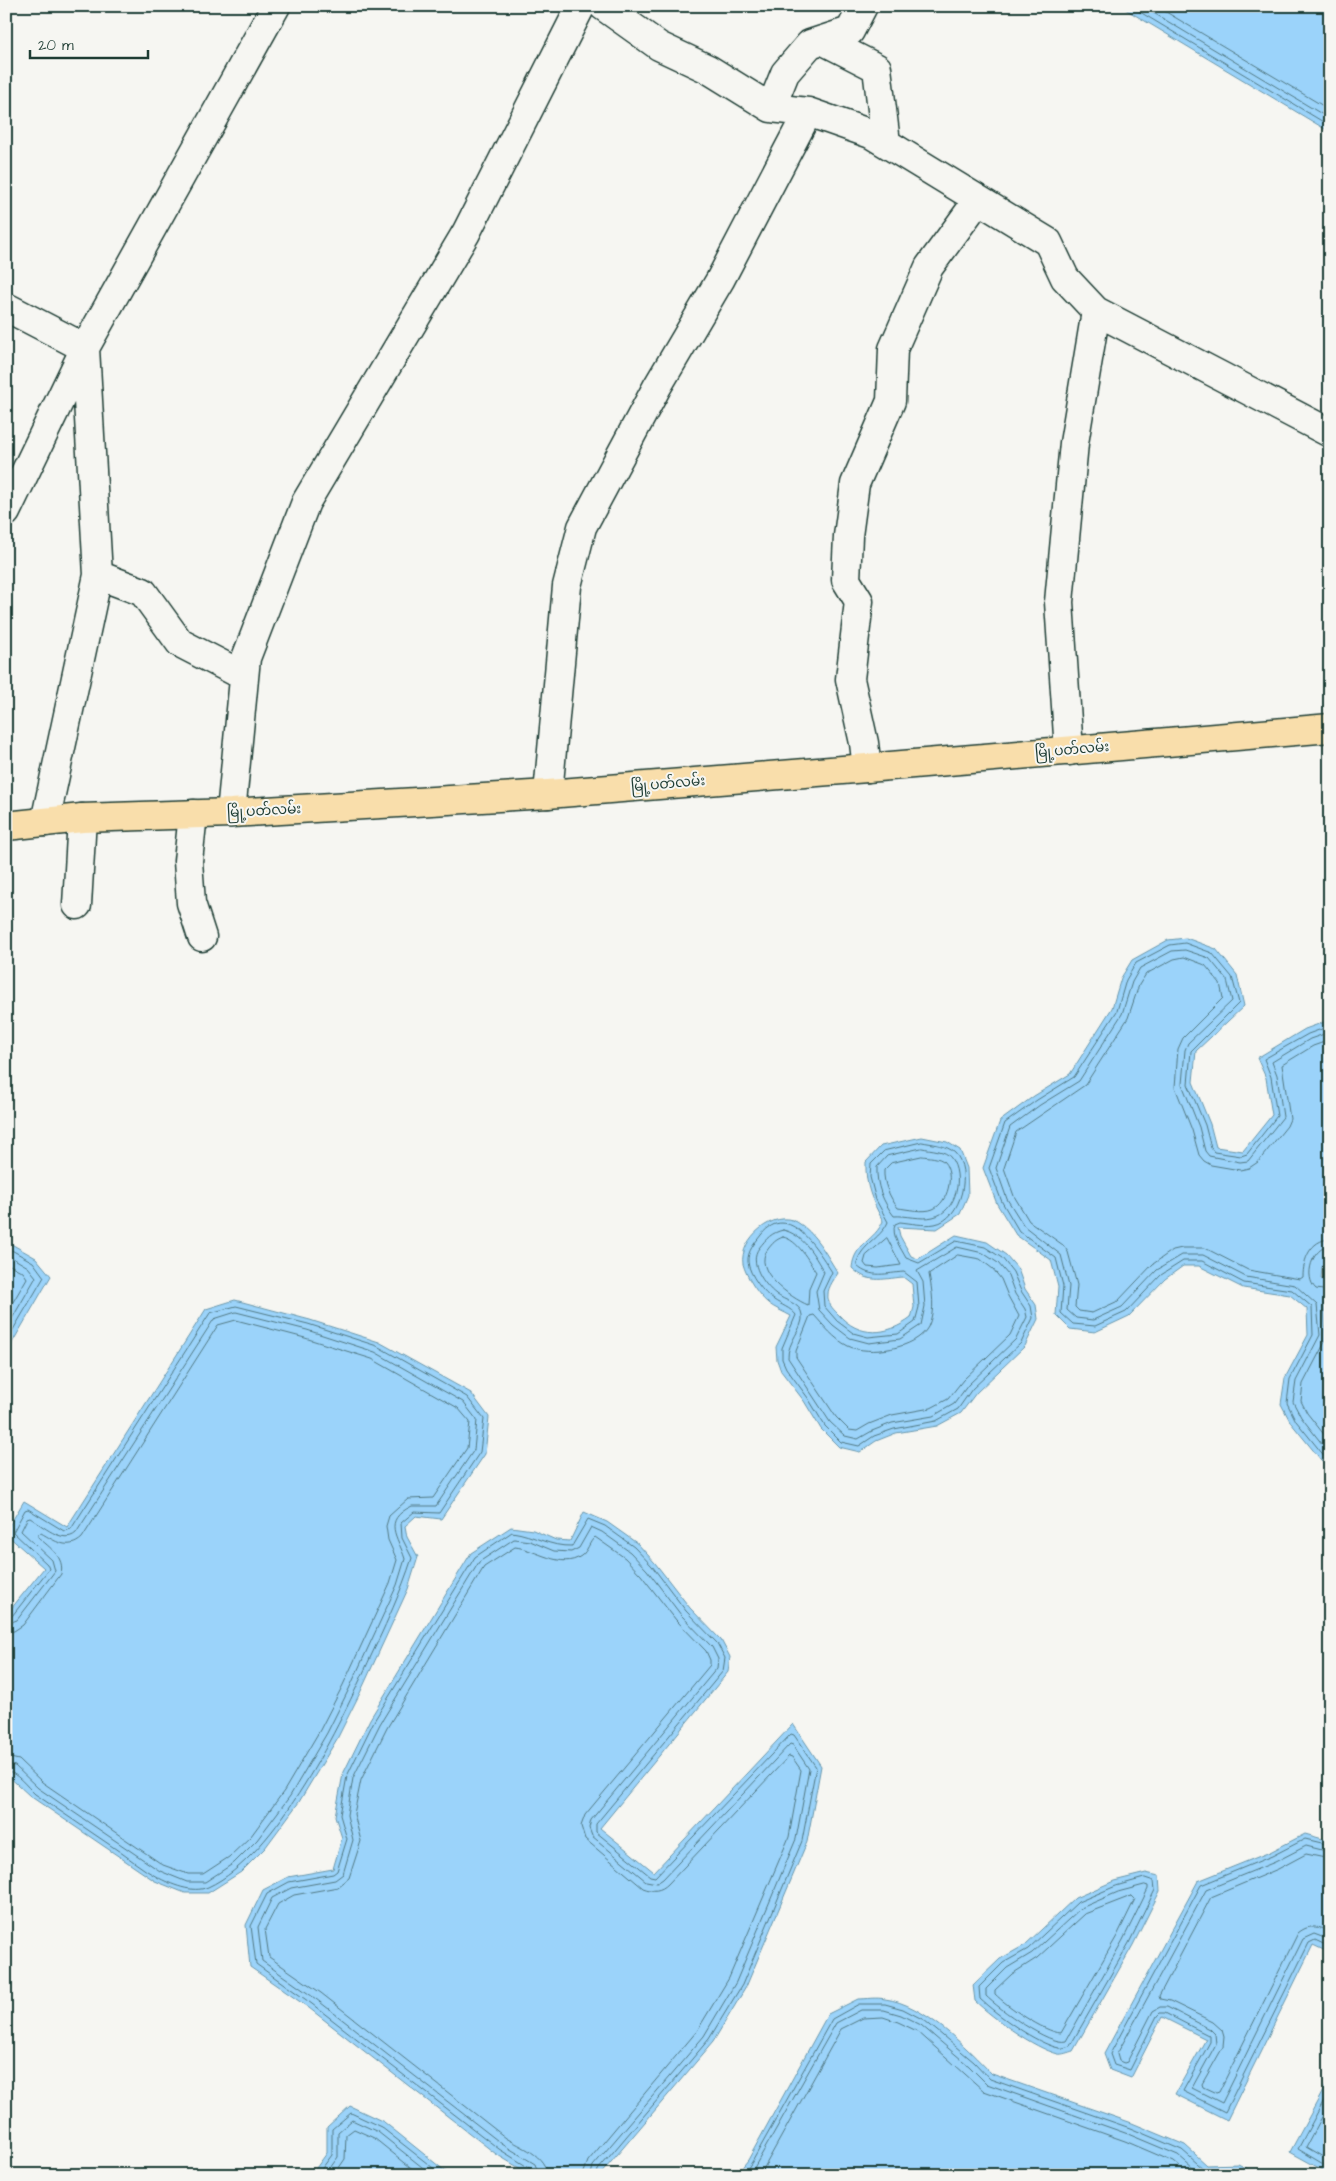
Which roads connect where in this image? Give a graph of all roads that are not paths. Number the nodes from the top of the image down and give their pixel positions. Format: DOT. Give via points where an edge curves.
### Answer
graph roads {
  1 [pos="276,6"];
  2 [pos="580,6"];
  3 [pos="603,6"];
  4 [pos="863,6"];
  5 [pos="822,40"];
  6 [pos="771,108"];
  7 [pos="808,112"];
  8 [pos="886,143"];
  9 [pos="978,200"];
  10 [pos="6,307"];
  11 [pos="1096,311"];
  12 [pos="85,348"];
  13 [pos="1330,433"];
  14 [pos="6,512"];
  15 [pos="98,575"];
  16 [pos="244,676"];
  17 [pos="1330,728"];
  18 [pos="1069,750"];
  19 [pos="867,768"];
  20 [pos="548,794"];
  21 [pos="231,813"];
  22 [pos="193,814"];
  23 [pos="82,818"];
  24 [pos="45,822"];
  25 [pos="6,826"];
  26 [pos="77,905"];
  27 [pos="202,937"];
  1 -- 12 [label="street"];
  2 -- 16 [label="street" via="466,233 306,502 246,658"];
  3 -- 6 [label="street" via="659,46 708,69"];
  4 -- 5 [label="street" via="850,31"];
  5 -- 6 [label="street" via="810,44 785,73"];
  5 -- 8 [label="street" via="877,68"];
  6 -- 7 [label="street"];
  7 -- 8 [label="street" via="871,134"];
  7 -- 20 [label="street" via="720,280 657,387 582,527 567,586"];
  8 -- 9 [label="street"];
  9 -- 11 [label="street" via="1048,242 1066,278"];
  9 -- 19 [label="street" via="929,268 893,348 891,401 855,484 846,580 859,601 850,679"];
  10 -- 12 [label="street"];
  11 -- 13 [label="street"];
  11 -- 18 [label="street" via="1074,443 1059,602"];
  12 -- 14 [label="street"];
  12 -- 15 [label="street"];
  15 -- 16 [label="street" via="143,592 180,643"];
  15 -- 24 [label="street"];
  16 -- 21 [label="street"];
  17 -- 18 [label="main road, မြို့ပတ်လမ်း"];
  18 -- 19 [label="main road, မြို့ပတ်လမ်း"];
  19 -- 20 [label="main road, မြို့ပတ်လမ်း"];
  20 -- 21 [label="main road, မြို့ပတ်လမ်း"];
  21 -- 22 [label="main road, မြို့ပတ်လမ်း"];
  22 -- 23 [label="main road, မြို့ပတ်လမ်း"];
  22 -- 27 [label="street" via="188,861 190,903"];
  23 -- 24 [label="main road, မြို့ပတ်လမ်း"];
  23 -- 26 [label="street"];
  24 -- 25 [label="main road, မြို့ပတ်လမ်း"];
}
